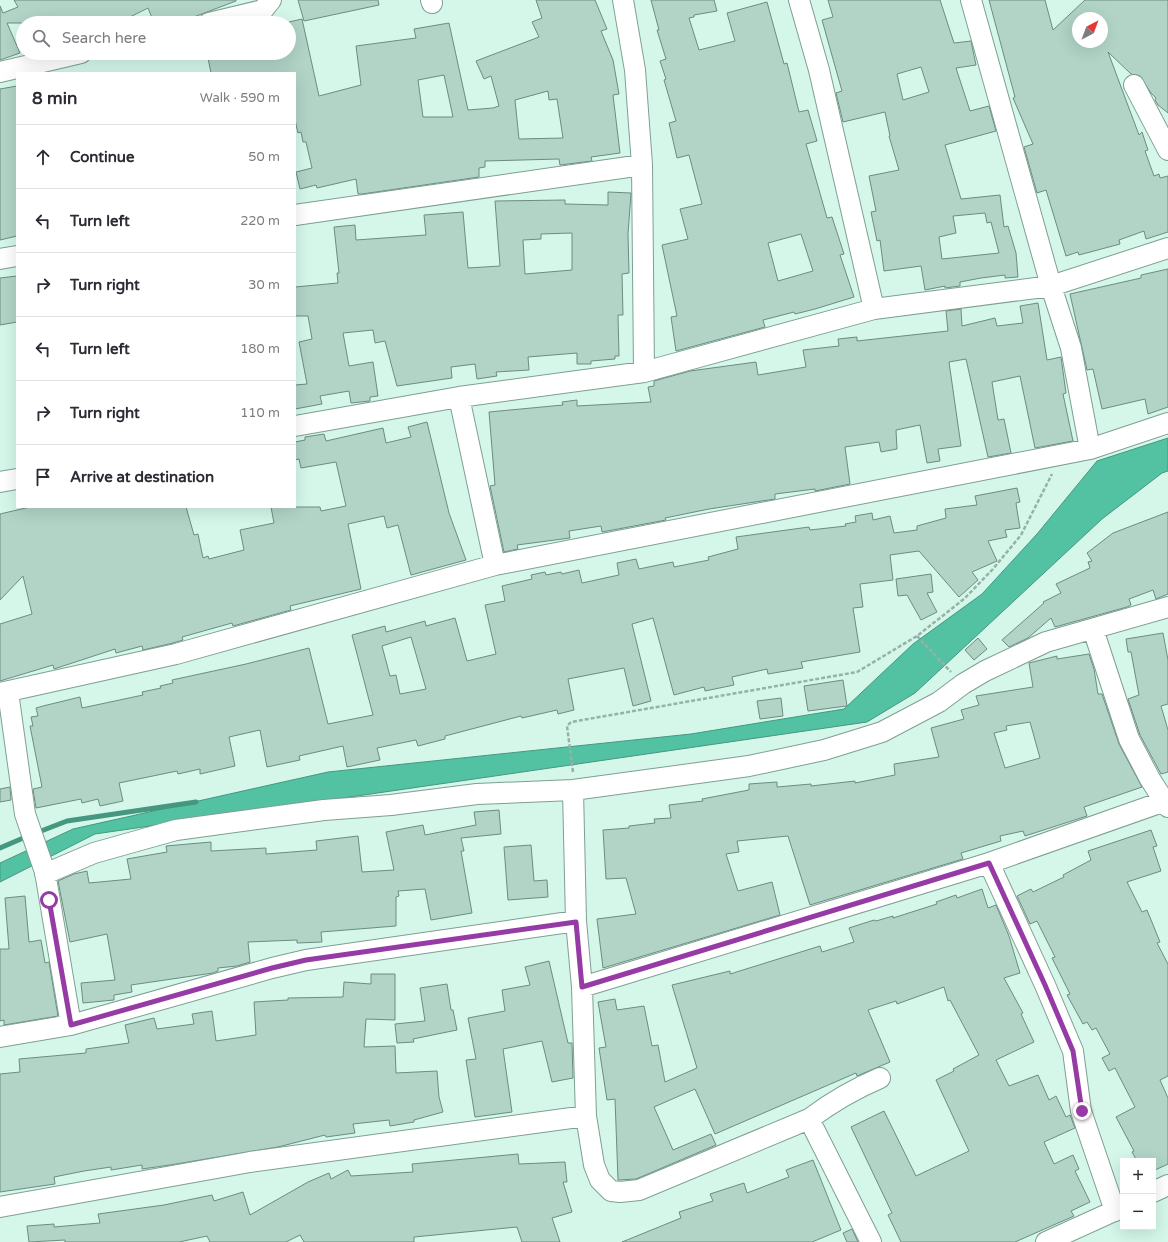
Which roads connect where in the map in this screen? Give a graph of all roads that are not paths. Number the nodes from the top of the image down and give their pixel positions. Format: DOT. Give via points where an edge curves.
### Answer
graph roads {
  1 [pos="272,0"];
  2 [pos="623,0"];
  3 [pos="799,0"];
  4 [pos="971,0"];
  5 [pos="238,16"];
  6 [pos="51,60"];
  7 [pos="0,72"];
  8 [pos="1134,85"];
  9 [pos="1168,150"];
  10 [pos="642,164"];
  11 [pos="296,215"];
  12 [pos="1168,248"];
  13 [pos="16,256"];
  14 [pos="0,259"];
  15 [pos="1051,286"];
  16 [pos="874,309"];
  17 [pos="644,372"];
  18 [pos="459,397"];
  19 [pos="1168,423"];
  20 [pos="296,426"];
  21 [pos="1090,449"];
  22 [pos="16,479"];
  23 [pos="0,482"];
  24 [pos="495,565"];
  25 [pos="1168,607"];
  26 [pos="1093,629"];
  27 [pos="4,692"];
  28 [pos="573,781"];
  29 [pos="1167,803"];
  30 [pos="989,863"];
  31 [pos="45,873"];
  32 [pos="576,922"];
  33 [pos="582,987"];
  34 [pos="71,1025"];
  35 [pos="0,1037"];
  36 [pos="880,1078"];
  37 [pos="586,1116"];
  38 [pos="809,1118"];
  39 [pos="1168,1185"];
  40 [pos="1156,1191"];
  41 [pos="0,1208"];
  42 [pos="1119,1209"];
  43 [pos="871,1242"];
  44 [pos="1046,1242"];
  1 -- 5 [label="street" via="263,10"];
  2 -- 10 [label="street" via="636,70"];
  3 -- 16 [label="street" via="819,70"];
  4 -- 15 [label="street"];
  6 -- 7 [label="street"];
  8 -- 9 [label="street"];
  10 -- 11 [label="street"];
  10 -- 17 [label="street"];
  12 -- 15 [label="street"];
  13 -- 14 [label="street"];
  15 -- 16 [label="street"];
  15 -- 21 [label="street" via="1071,348"];
  16 -- 17 [label="street"];
  17 -- 18 [label="street"];
  18 -- 20 [label="street"];
  18 -- 24 [label="street"];
  19 -- 21 [label="street"];
  21 -- 24 [label="street"];
  22 -- 23 [label="street"];
  24 -- 27 [label="street" via="176,654"];
  25 -- 26 [label="street"];
  26 -- 28 [label="street" via="1030,649 980,674 939,702 904,721 859,741 749,766"];
  26 -- 29 [label="street" via="1129,739 1150,780"];
  27 -- 31 [label="street" via="25,814"];
  28 -- 31 [label="street" via="391,805 262,817 176,830 94,853"];
  28 -- 32 [label="street"];
  29 -- 30 [label="street"];
  30 -- 33 [label="street"];
  30 -- 42 [label="street" via="1073,1051 1082,1111"];
  31 -- 34 [label="street"];
  32 -- 33 [label="street"];
  32 -- 34 [label="street" via="306,960"];
  33 -- 37 [label="street"];
  34 -- 35 [label="street"];
  36 -- 38 [label="street" via="856,1088"];
  37 -- 38 [label="street" via="594,1165 600,1180 611,1191 620,1192 640,1190"];
  37 -- 41 [label="street" via="250,1162"];
  38 -- 43 [label="street"];
  39 -- 40 [label="street"];
  42 -- 44 [label="street"];
}
